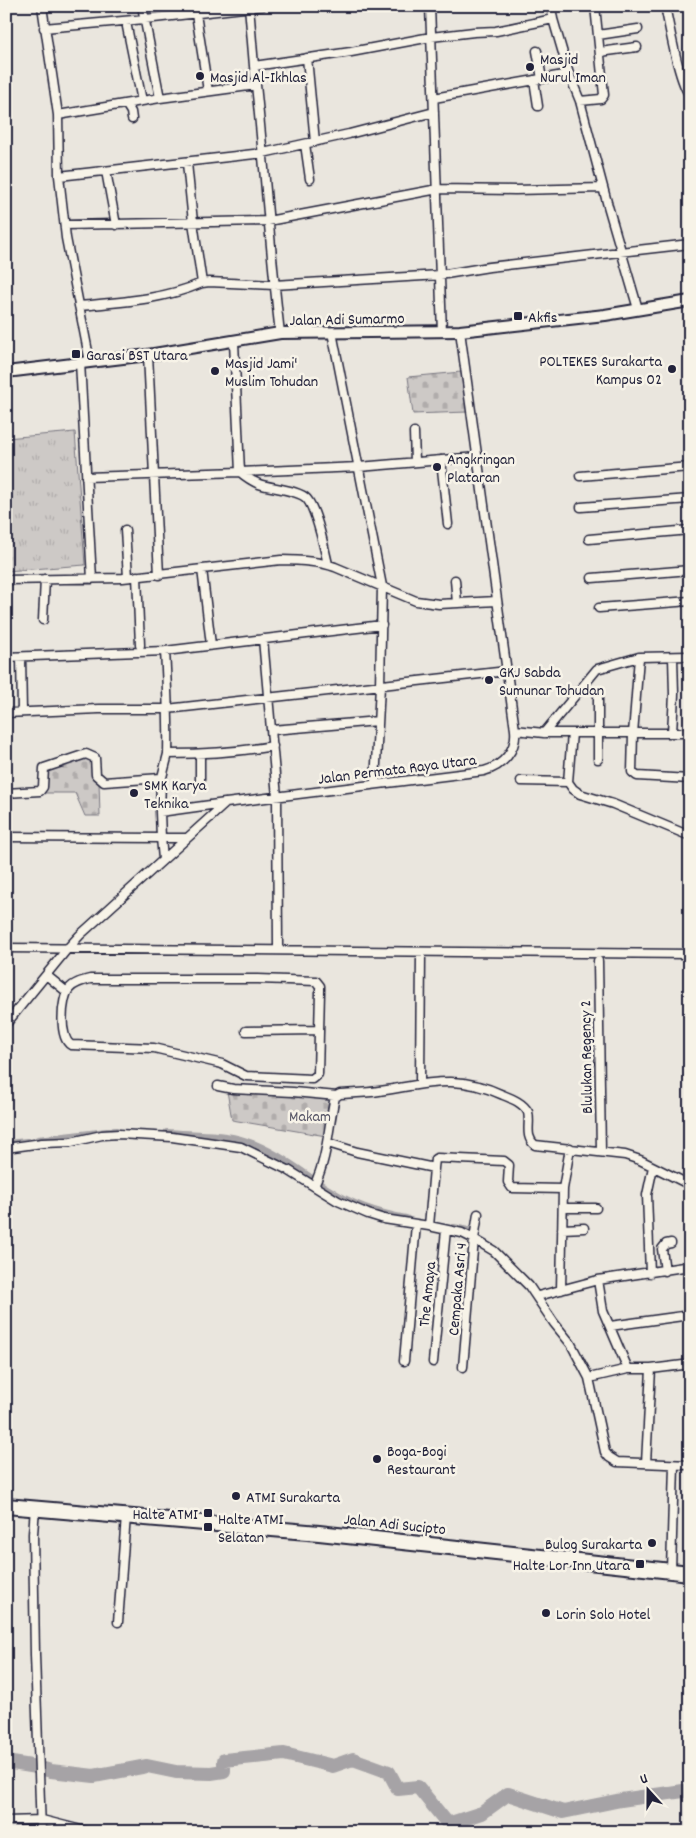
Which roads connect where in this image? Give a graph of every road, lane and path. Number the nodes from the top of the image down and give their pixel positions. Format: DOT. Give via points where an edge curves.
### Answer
graph roads {
  1 [pos="42,6"];
  2 [pos="142,6"];
  3 [pos="262,6"];
  4 [pos="430,6"];
  5 [pos="551,6"];
  6 [pos="595,6"];
  7 [pos="665,6"];
  8 [pos="249,7"];
  9 [pos="196,14"];
  10 [pos="145,19"];
  11 [pos="553,19"];
  12 [pos="128,27"];
  13 [pos="44,28"];
  14 [pos="638,29"];
  15 [pos="598,35"];
  16 [pos="431,37"];
  17 [pos="637,47"];
  18 [pos="538,50"];
  19 [pos="600,52"];
  20 [pos="307,58"];
  21 [pos="254,66"];
  22 [pos="569,74"];
  23 [pos="538,79"];
  24 [pos="256,85"];
  25 [pos="208,91"];
  26 [pos="690,95"];
  27 [pos="160,98"];
  28 [pos="434,98"];
  29 [pos="142,101"];
  30 [pos="580,101"];
  31 [pos="126,104"];
  32 [pos="538,106"];
  33 [pos="434,112"];
  34 [pos="58,115"];
  35 [pos="132,120"];
  36 [pos="315,142"];
  37 [pos="305,144"];
  38 [pos="263,153"];
  39 [pos="187,163"];
  40 [pos="106,171"];
  41 [pos="59,176"];
  42 [pos="310,179"];
  43 [pos="602,188"];
  44 [pos="438,189"];
  45 [pos="268,221"];
  46 [pos="193,222"];
  47 [pos="65,225"];
  48 [pos="116,225"];
  49 [pos="690,244"];
  50 [pos="621,253"];
  51 [pos="440,275"];
  52 [pos="202,283"];
  53 [pos="274,285"];
  54 [pos="690,301"];
  55 [pos="79,306"];
  56 [pos="638,309"];
  57 [pos="460,331"];
  58 [pos="332,332"];
  59 [pos="442,332"];
  60 [pos="280,333"];
  61 [pos="234,342"];
  62 [pos="148,355"];
  63 [pos="85,362"];
  64 [pos="6,372"];
  65 [pos="414,432"];
  66 [pos="477,457"];
  67 [pos="441,460"];
  68 [pos="415,462"];
  69 [pos="359,467"];
  70 [pos="690,467"];
  71 [pos="240,472"];
  72 [pos="154,475"];
  73 [pos="580,476"];
  74 [pos="86,477"];
  75 [pos="690,499"];
  76 [pos="582,507"];
  77 [pos="448,524"];
  78 [pos="125,530"];
  79 [pos="690,530"];
  80 [pos="589,539"];
  81 [pos="328,564"];
  82 [pos="202,569"];
  83 [pos="690,570"];
  84 [pos="159,575"];
  85 [pos="132,577"];
  86 [pos="592,578"];
  87 [pos="45,579"];
  88 [pos="92,579"];
  89 [pos="6,580"];
  90 [pos="455,580"];
  91 [pos="382,586"];
  92 [pos="497,601"];
  93 [pos="690,601"];
  94 [pos="457,603"];
  95 [pos="600,608"];
  96 [pos="43,620"];
  97 [pos="382,625"];
  98 [pos="262,640"];
  99 [pos="140,645"];
  100 [pos="211,646"];
  101 [pos="165,651"];
  102 [pos="690,656"];
  103 [pos="6,657"];
  104 [pos="21,657"];
  105 [pos="639,657"];
  106 [pos="673,657"];
  107 [pos="507,672"];
  108 [pos="380,686"];
  109 [pos="598,697"];
  110 [pos="269,698"];
  111 [pos="167,709"];
  112 [pos="22,712"];
  113 [pos="6,713"];
  114 [pos="378,721"];
  115 [pos="272,730"];
  116 [pos="515,730"];
  117 [pos="690,732"];
  118 [pos="542,733"];
  119 [pos="572,733"];
  120 [pos="599,733"];
  121 [pos="672,733"];
  122 [pos="633,734"];
  123 [pos="273,746"];
  124 [pos="168,754"];
  125 [pos="200,754"];
  126 [pos="598,759"];
  127 [pos="161,778"];
  128 [pos="690,779"];
  129 [pos="521,781"];
  130 [pos="568,782"];
  131 [pos="375,783"];
  132 [pos="200,784"];
  133 [pos="6,793"];
  134 [pos="277,797"];
  135 [pos="226,803"];
  136 [pos="160,812"];
  137 [pos="690,836"];
  138 [pos="6,837"];
  139 [pos="161,838"];
  140 [pos="186,838"];
  141 [pos="163,859"];
  142 [pos="278,946"];
  143 [pos="6,948"];
  144 [pos="73,948"];
  145 [pos="422,952"];
  146 [pos="690,954"];
  147 [pos="598,961"];
  148 [pos="48,976"];
  149 [pos="67,992"];
  150 [pos="6,1024"];
  151 [pos="318,1030"];
  152 [pos="246,1031"];
  153 [pos="420,1084"];
  154 [pos="218,1086"];
  155 [pos="337,1096"];
  156 [pos="328,1143"];
  157 [pos="6,1148"];
  158 [pos="570,1148"];
  159 [pos="601,1152"];
  160 [pos="434,1168"];
  161 [pos="653,1168"];
  162 [pos="315,1185"];
  163 [pos="690,1185"];
  164 [pos="563,1189"];
  165 [pos="563,1208"];
  166 [pos="596,1208"];
  167 [pos="478,1214"];
  168 [pos="429,1223"];
  169 [pos="416,1224"];
  170 [pos="584,1228"];
  171 [pos="562,1229"];
  172 [pos="446,1230"];
  173 [pos="474,1239"];
  174 [pos="671,1243"];
  175 [pos="690,1266"];
  176 [pos="665,1270"];
  177 [pos="650,1273"];
  178 [pos="598,1280"];
  179 [pos="561,1290"];
  180 [pos="538,1296"];
  181 [pos="690,1315"];
  182 [pos="610,1326"];
  183 [pos="404,1361"];
  184 [pos="433,1362"];
  185 [pos="683,1365"];
  186 [pos="463,1367"];
  187 [pos="628,1369"];
  188 [pos="651,1369"];
  189 [pos="589,1378"];
  190 [pos="646,1463"];
  191 [pos="674,1465"];
  192 [pos="690,1465"];
  193 [pos="6,1506"];
  194 [pos="35,1508"];
  195 [pos="126,1516"];
  196 [pos="671,1571"];
  197 [pos="690,1573"];
  198 [pos="118,1622"];
  199 [pos="42,1820"];
  200 [pos="6,1821"];
  201 [pos="41,1832"];
  202 [pos="89,1832"];
  1 -- 13 [label="street"];
  2 -- 10 [label="street"];
  3 -- 8 [label="street"];
  4 -- 16 [label="street"];
  5 -- 11 [label="street"];
  6 -- 15 [label="street"];
  7 -- 26 [label="street" via="686,91"];
  8 -- 9 [label="street"];
  8 -- 21 [label="street"];
  9 -- 10 [label="street"];
  9 -- 25 [label="street"];
  10 -- 13 [label="street"];
  10 -- 27 [label="street"];
  11 -- 16 [label="street" via="496,32"];
  11 -- 22 [label="street"];
  12 -- 29 [label="street"];
  13 -- 34 [label="street"];
  14 -- 15 [label="street"];
  15 -- 19 [label="street"];
  16 -- 20 [label="street"];
  16 -- 28 [label="street"];
  17 -- 19 [label="street"];
  18 -- 23 [label="street"];
  19 -- 30 [label="street" via="603,97"];
  20 -- 21 [label="street"];
  20 -- 36 [label="street"];
  21 -- 24 [label="street"];
  22 -- 23 [label="street"];
  22 -- 30 [label="street"];
  23 -- 28 [label="street"];
  23 -- 32 [label="street"];
  24 -- 25 [label="street"];
  24 -- 38 [label="street"];
  25 -- 27 [label="street"];
  27 -- 29 [label="street"];
  28 -- 33 [label="street"];
  29 -- 31 [label="street"];
  30 -- 43 [label="street"];
  31 -- 34 [label="street"];
  31 -- 35 [label="street"];
  33 -- 36 [label="street"];
  33 -- 44 [label="street"];
  34 -- 41 [label="street"];
  36 -- 37 [label="street"];
  37 -- 38 [label="street"];
  37 -- 42 [label="street"];
  38 -- 39 [label="street"];
  38 -- 45 [label="street"];
  39 -- 40 [label="street"];
  39 -- 46 [label="street"];
  40 -- 41 [label="street"];
  40 -- 48 [label="street"];
  41 -- 47 [label="street"];
  43 -- 44 [label="street"];
  43 -- 50 [label="street"];
  44 -- 45 [label="street"];
  44 -- 51 [label="street"];
  45 -- 46 [label="street"];
  45 -- 53 [label="street"];
  46 -- 48 [label="street"];
  46 -- 52 [label="street"];
  47 -- 48 [label="street"];
  47 -- 55 [label="street"];
  49 -- 50 [label="street"];
  50 -- 51 [label="street"];
  50 -- 56 [label="street"];
  51 -- 53 [label="street"];
  51 -- 59 [label="street"];
  52 -- 53 [label="street"];
  52 -- 55 [label="street" via="176,294"];
  53 -- 60 [label="street"];
  54 -- 56 [label="main road, Jalan Adi Sumarmo"];
  55 -- 63 [label="street"];
  56 -- 57 [label="main road, Jalan Adi Sumarmo"];
  57 -- 59 [label="main road, Jalan Adi Sumarmo"];
  57 -- 66 [label="street, Jalan Permata Raya Utara"];
  58 -- 59 [label="main road, Jalan Adi Sumarmo"];
  58 -- 60 [label="main road, Jalan Adi Sumarmo"];
  58 -- 69 [label="street"];
  60 -- 61 [label="main road, Jalan Adi Sumarmo"];
  61 -- 62 [label="main road, Jalan Adi Sumarmo"];
  61 -- 71 [label="street"];
  62 -- 63 [label="main road, Jalan Adi Sumarmo"];
  62 -- 72 [label="street"];
  63 -- 64 [label="main road, Jalan Adi Sumarmo"];
  63 -- 74 [label="street"];
  65 -- 68 [label="street"];
  66 -- 67 [label="street"];
  66 -- 92 [label="street, Jalan Permata Raya Utara"];
  67 -- 68 [label="street"];
  67 -- 77 [label="street"];
  68 -- 69 [label="street"];
  69 -- 71 [label="street"];
  69 -- 91 [label="street"];
  70 -- 73 [label="street"];
  71 -- 72 [label="street"];
  71 -- 81 [label="street" via="260,484 307,499"];
  72 -- 74 [label="street"];
  72 -- 84 [label="street"];
  74 -- 88 [label="street"];
  75 -- 76 [label="street"];
  78 -- 85 [label="street"];
  79 -- 80 [label="street"];
  81 -- 82 [label="street" via="281,560"];
  81 -- 91 [label="street"];
  82 -- 84 [label="street"];
  82 -- 100 [label="street"];
  83 -- 86 [label="street"];
  84 -- 85 [label="street"];
  85 -- 88 [label="street"];
  85 -- 99 [label="street"];
  87 -- 88 [label="street"];
  87 -- 89 [label="street"];
  87 -- 96 [label="street"];
  90 -- 94 [label="street"];
  91 -- 94 [label="street" via="416,601"];
  91 -- 97 [label="street"];
  92 -- 94 [label="street"];
  92 -- 107 [label="street, Jalan Permata Raya Utara"];
  93 -- 95 [label="street"];
  97 -- 98 [label="street"];
  97 -- 108 [label="street"];
  98 -- 100 [label="street"];
  98 -- 110 [label="street"];
  100 -- 101 [label="street"];
  101 -- 104 [label="street"];
  101 -- 111 [label="street"];
  102 -- 106 [label="street"];
  103 -- 104 [label="street"];
  104 -- 112 [label="street"];
  105 -- 106 [label="street"];
  105 -- 118 [label="street" via="606,665 594,672"];
  105 -- 122 [label="street"];
  106 -- 121 [label="street"];
  107 -- 108 [label="street"];
  107 -- 116 [label="street, Jalan Permata Raya Utara"];
  108 -- 110 [label="street"];
  108 -- 114 [label="street"];
  109 -- 120 [label="street"];
  110 -- 111 [label="street"];
  110 -- 115 [label="street"];
  111 -- 112 [label="street"];
  111 -- 124 [label="street"];
  112 -- 113 [label="street"];
  114 -- 115 [label="street"];
  114 -- 131 [label="street"];
  115 -- 123 [label="street"];
  116 -- 118 [label="street"];
  116 -- 131 [label="street, Jalan Permata Raya Utara" via="516,741 512,749 496,767 470,773"];
  117 -- 121 [label="street"];
  118 -- 119 [label="street"];
  119 -- 120 [label="street"];
  119 -- 130 [label="street"];
  120 -- 122 [label="street"];
  120 -- 126 [label="street"];
  121 -- 122 [label="street"];
  122 -- 128 [label="street" via="631,770 634,775"];
  123 -- 125 [label="street"];
  123 -- 134 [label="street"];
  124 -- 125 [label="street"];
  124 -- 127 [label="street"];
  125 -- 132 [label="street"];
  127 -- 133 [label="street" via="104,782 96,775 95,758 86,754 45,767 40,791"];
  127 -- 136 [label="street"];
  129 -- 130 [label="street"];
  130 -- 137 [label="street" via="580,794"];
  131 -- 134 [label="street, Jalan Permata Raya Utara"];
  134 -- 135 [label="street, Jalan Permata Raya Utara"];
  134 -- 142 [label="street"];
  135 -- 136 [label="street, Jalan Permata Raya Utara"];
  135 -- 140 [label="street"];
  136 -- 139 [label="street"];
  138 -- 139 [label="street"];
  139 -- 140 [label="street"];
  139 -- 141 [label="street"];
  140 -- 141 [label="street"];
  141 -- 144 [label="street" via="101,915"];
  143 -- 144 [label="street"];
  144 -- 145 [label="street"];
  144 -- 148 [label="street"];
  145 -- 146 [label="street"];
  145 -- 153 [label="street"];
  147 -- 159 [label="street, Blulukan Regency 2"];
  148 -- 149 [label="street"];
  148 -- 150 [label="street"];
  149 -- 151 [label="street" via="79,982 98,978 314,980 320,988"];
  149 -- 151 [label="street" via="63,1002 63,1031 69,1044 154,1048 222,1064 246,1076 315,1078 318,1072"];
  151 -- 152 [label="street"];
  153 -- 155 [label="street"];
  153 -- 158 [label="street" via="464,1082 490,1088 525,1107 533,1143"];
  154 -- 155 [label="street"];
  155 -- 156 [label="street"];
  156 -- 160 [label="street"];
  156 -- 162 [label="street"];
  157 -- 162 [label="street" via="71,1142 111,1134 187,1139 247,1149"];
  158 -- 159 [label="street"];
  158 -- 164 [label="street"];
  159 -- 161 [label="street" via="633,1157"];
  160 -- 164 [label="street" via="437,1158 504,1161 509,1165 508,1182 512,1188"];
  160 -- 168 [label="street"];
  161 -- 163 [label="street"];
  161 -- 177 [label="street" via="647,1195"];
  162 -- 169 [label="street" via="338,1201 368,1214"];
  164 -- 165 [label="street"];
  165 -- 166 [label="street"];
  165 -- 171 [label="street"];
  167 -- 173 [label="street, Cempaka Asri 4"];
  168 -- 169 [label="street"];
  168 -- 172 [label="street"];
  169 -- 183 [label="street"];
  170 -- 171 [label="street"];
  171 -- 179 [label="street"];
  172 -- 173 [label="street"];
  172 -- 184 [label="street, The Amaya"];
  173 -- 180 [label="street" via="494,1251"];
  173 -- 186 [label="street, Cempaka Asri 4"];
  174 -- 176 [label="street" via="662,1249"];
  175 -- 176 [label="street"];
  176 -- 177 [label="street"];
  177 -- 178 [label="street"];
  178 -- 179 [label="street"];
  178 -- 182 [label="street"];
  179 -- 180 [label="street"];
  180 -- 189 [label="street" via="571,1344"];
  181 -- 182 [label="street"];
  182 -- 187 [label="street"];
  185 -- 188 [label="street"];
  187 -- 188 [label="street"];
  187 -- 189 [label="street"];
  188 -- 190 [label="street"];
  189 -- 190 [label="street" via="606,1455 617,1462"];
  190 -- 191 [label="street"];
  191 -- 192 [label="street"];
  191 -- 196 [label="street"];
  193 -- 194 [label="highway, Jalan Adi Sucipto"];
  194 -- 195 [label="highway, Jalan Adi Sucipto"];
  194 -- 199 [label="street" via="34,1655"];
  195 -- 196 [label="highway, Jalan Adi Sucipto" via="320,1533"];
  195 -- 198 [label="street"];
  196 -- 197 [label="highway, Jalan Adi Sucipto"];
  199 -- 200 [label="street"];
  199 -- 201 [label="street"];
  199 -- 202 [label="street"];
}
